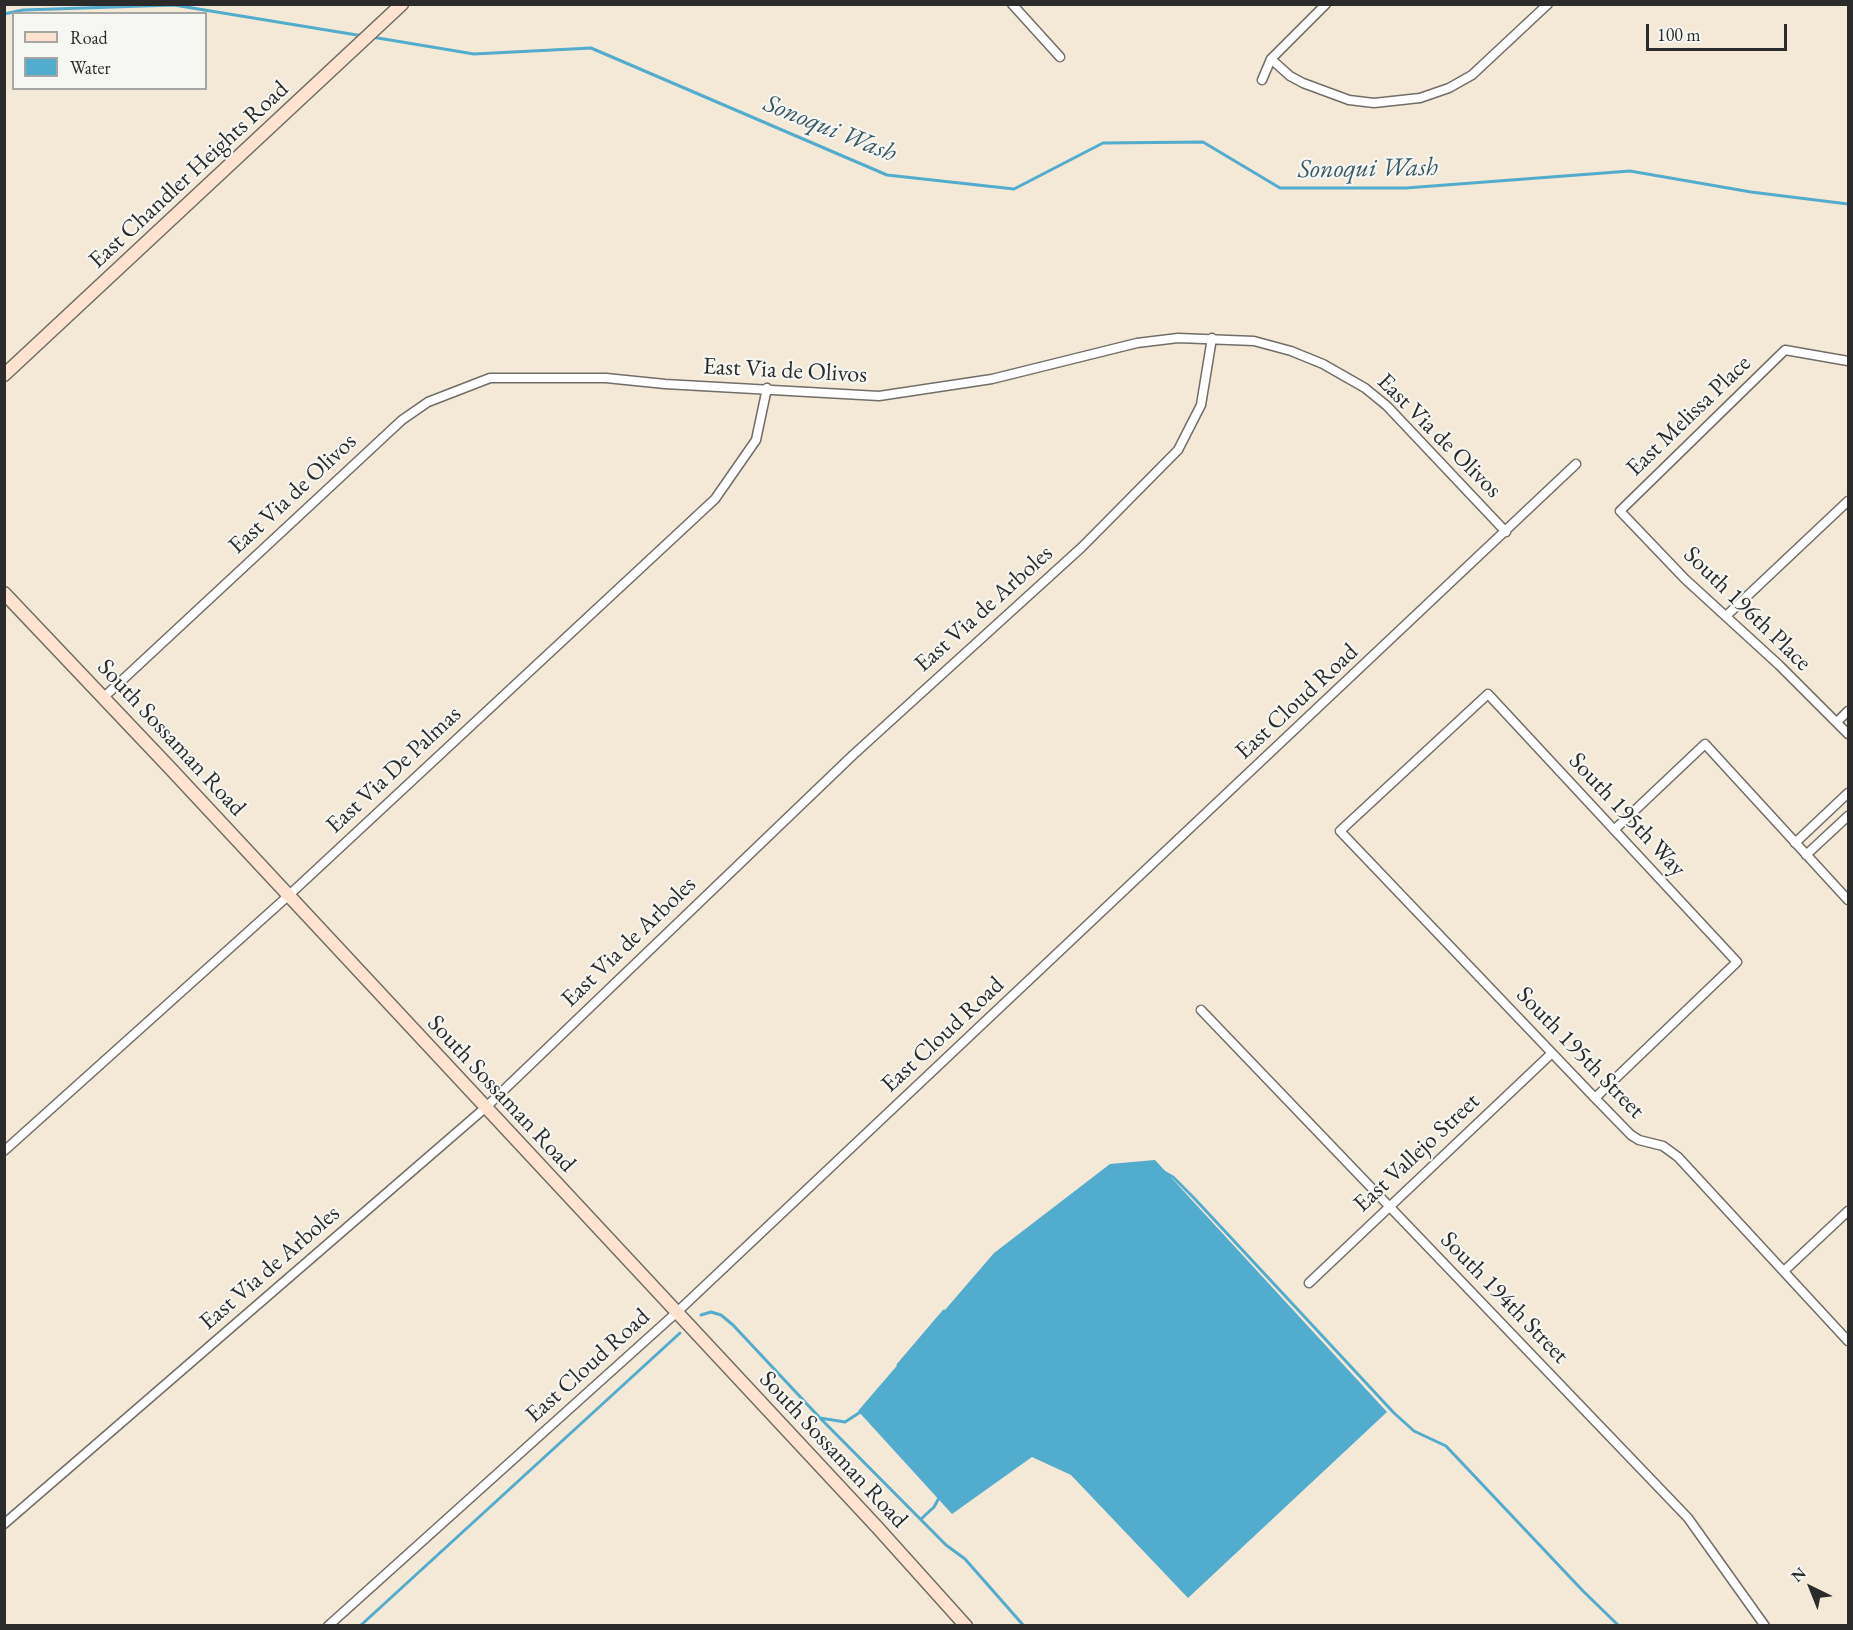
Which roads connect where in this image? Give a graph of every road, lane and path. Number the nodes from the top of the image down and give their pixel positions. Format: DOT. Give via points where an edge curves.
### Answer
graph roads {
  1 [pos="402,4"];
  2 [pos="1012,4"];
  3 [pos="1548,4"];
  4 [pos="1325,5"];
  5 [pos="1060,57"];
  6 [pos="1271,59"];
  7 [pos="1262,80"];
  8 [pos="1212,338"];
  9 [pos="1848,361"];
  10 [pos="4,375"];
  11 [pos="767,388"];
  12 [pos="1576,464"];
  13 [pos="1848,501"];
  14 [pos="1620,511"];
  15 [pos="1506,532"];
  16 [pos="4,593"];
  17 [pos="1726,616"];
  18 [pos="104,697"];
  19 [pos="1848,711"];
  20 [pos="1837,722"];
  21 [pos="1848,734"];
  22 [pos="1848,793"];
  23 [pos="1848,816"];
  24 [pos="1614,830"];
  25 [pos="1340,831"];
  26 [pos="1795,843"];
  27 [pos="1806,855"];
  28 [pos="288,896"];
  29 [pos="1848,900"];
  30 [pos="1201,1010"];
  31 [pos="1552,1053"];
  32 [pos="1595,1098"];
  33 [pos="485,1108"];
  34 [pos="4,1151"];
  35 [pos="1389,1207"];
  36 [pos="1848,1211"];
  37 [pos="1784,1271"];
  38 [pos="1309,1282"];
  39 [pos="676,1312"];
  40 [pos="1848,1341"];
  41 [pos="4,1524"];
  42 [pos="328,1626"];
  43 [pos="966,1626"];
  44 [pos="1765,1626"];
  1 -- 10 [label="main road, East Chandler Heights Road"];
  2 -- 5 [label="street"];
  3 -- 6 [label="street" via="1472,75 1420,98 1374,104 1349,100 1303,83"];
  4 -- 6 [label="street"];
  6 -- 7 [label="street"];
  8 -- 11 [label="street, East Via de Olivos" via="1137,344 992,379 879,396"];
  8 -- 15 [label="street, East Via de Olivos" via="1254,341 1291,351 1365,388 1387,406"];
  8 -- 33 [label="street, East Via de Arboles" via="1201,405 1178,450 1082,547 853,754"];
  9 -- 14 [label="street, East Melissa Place" via="1785,350"];
  11 -- 18 [label="street, East Via de Olivos" via="606,378 490,378 428,402 402,420"];
  11 -- 28 [label="street, East Via De Palmas" via="756,440 715,499"];
  12 -- 15 [label="street, East Cloud Road"];
  13 -- 17 [label="street"];
  14 -- 17 [label="street, South 196th Place"];
  15 -- 39 [label="street, East Cloud Road"];
  16 -- 18 [label="main road, South Sossaman Road"];
  17 -- 20 [label="street, South 196th Place"];
  18 -- 28 [label="main road, South Sossaman Road"];
  19 -- 20 [label="street"];
  20 -- 21 [label="street, South 196th Place"];
  22 -- 26 [label="street"];
  23 -- 27 [label="street"];
  24 -- 25 [label="street, South 195th Way" via="1488,694"];
  24 -- 26 [label="street" via="1705,744"];
  24 -- 32 [label="street, South 195th Way" via="1737,962"];
  25 -- 31 [label="street, South 195th Street"];
  26 -- 27 [label="street"];
  27 -- 29 [label="street"];
  28 -- 33 [label="main road, South Sossaman Road"];
  28 -- 34 [label="street, East Via De Palmas"];
  30 -- 35 [label="street, South 194th Street"];
  31 -- 32 [label="street, South 195th Street"];
  31 -- 35 [label="street, East Vallejo Street"];
  32 -- 37 [label="street, South 195th Street" via="1630,1135 1672,1151"];
  33 -- 39 [label="main road, South Sossaman Road"];
  33 -- 41 [label="street, East Via de Arboles"];
  35 -- 38 [label="street, East Vallejo Street"];
  35 -- 44 [label="street, South 194th Street" via="1688,1518"];
  36 -- 37 [label="street"];
  37 -- 40 [label="street, South 195th Street"];
  39 -- 42 [label="street, East Cloud Road"];
  39 -- 43 [label="main road, South Sossaman Road"];
}
